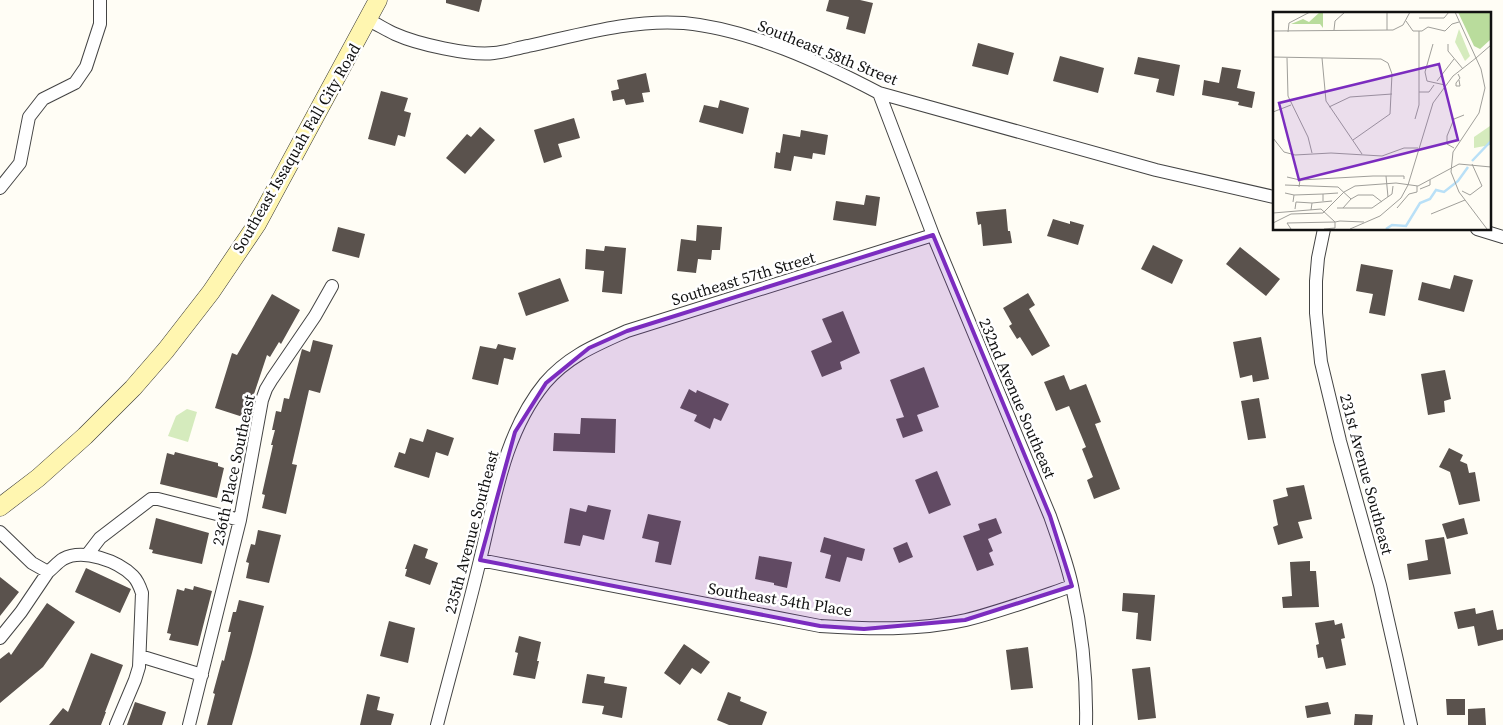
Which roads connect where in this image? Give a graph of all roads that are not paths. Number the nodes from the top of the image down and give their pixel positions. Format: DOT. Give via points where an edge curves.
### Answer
graph roads {
  1 [pos="100,0"];
  2 [pos="378,0"];
  3 [pos="368,20"];
  4 [pos="879,93"];
  5 [pos="0,188"];
  6 [pos="1273,198"];
  7 [pos="1324,230"];
  8 [pos="1481,230"];
  9 [pos="933,235"];
  10 [pos="1503,237"];
  11 [pos="332,286"];
  12 [pos="566,362"];
  13 [pos="0,507"];
  14 [pos="240,520"];
  15 [pos="0,532"];
  16 [pos="88,554"];
  17 [pos="480,560"];
  18 [pos="48,572"];
  19 [pos="1072,586"];
  20 [pos="0,638"];
  21 [pos="140,656"];
  22 [pos="202,675"];
  23 [pos="116,725"];
  24 [pos="188,725"];
  25 [pos="437,725"];
  26 [pos="1086,725"];
  27 [pos="1411,725"];
  1 -- 5 [label="street" via="100,24 86,68 75,83 43,100 29,117 20,163"];
  2 -- 3 [label="main road, Southeast Issaquah Fall City Road"];
  3 -- 4 [label="street, Southeast 58th Street" via="394,34 431,45 494,53 616,26 684,23 770,44"];
  3 -- 13 [label="main road, Southeast Issaquah Fall City Road" via="257,224 211,292 166,350 86,436"];
  4 -- 6 [label="street, Southeast 58th Street" via="1156,170"];
  4 -- 9 [label="street, 232nd Avenue Southeast"];
  7 -- 27 [label="street, 231st Avenue Southeast" via="1316,281 1320,362 1380,585"];
  8 -- 10 [label="street"];
  9 -- 12 [label="street, Southeast 57th Street" via="628,331"];
  9 -- 19 [label="street, 232nd Avenue Southeast" via="1050,516"];
  11 -- 14 [label="street, 236th Place Southeast" via="266,389"];
  12 -- 17 [label="street, 235th Avenue Southeast" via="546,383 515,432 499,478"];
  14 -- 16 [label="street" via="158,498 100,538"];
  14 -- 22 [label="street, 236th Place Southeast"];
  15 -- 18 [label="street" via="32,563"];
  16 -- 18 [label="street" via="62,560"];
  16 -- 21 [label="street" via="128,571 139,584 142,593"];
  17 -- 19 [label="street, Southeast 54th Place" via="820,626 864,629 965,620"];
  17 -- 25 [label="street, 235th Avenue Southeast"];
  18 -- 20 [label="street"];
  19 -- 26 [label="street, 232nd Avenue Southeast" via="1081,639"];
  21 -- 22 [label="street"];
  21 -- 23 [label="street" via="135,680"];
  22 -- 24 [label="street, 236th Place Southeast"];
}
